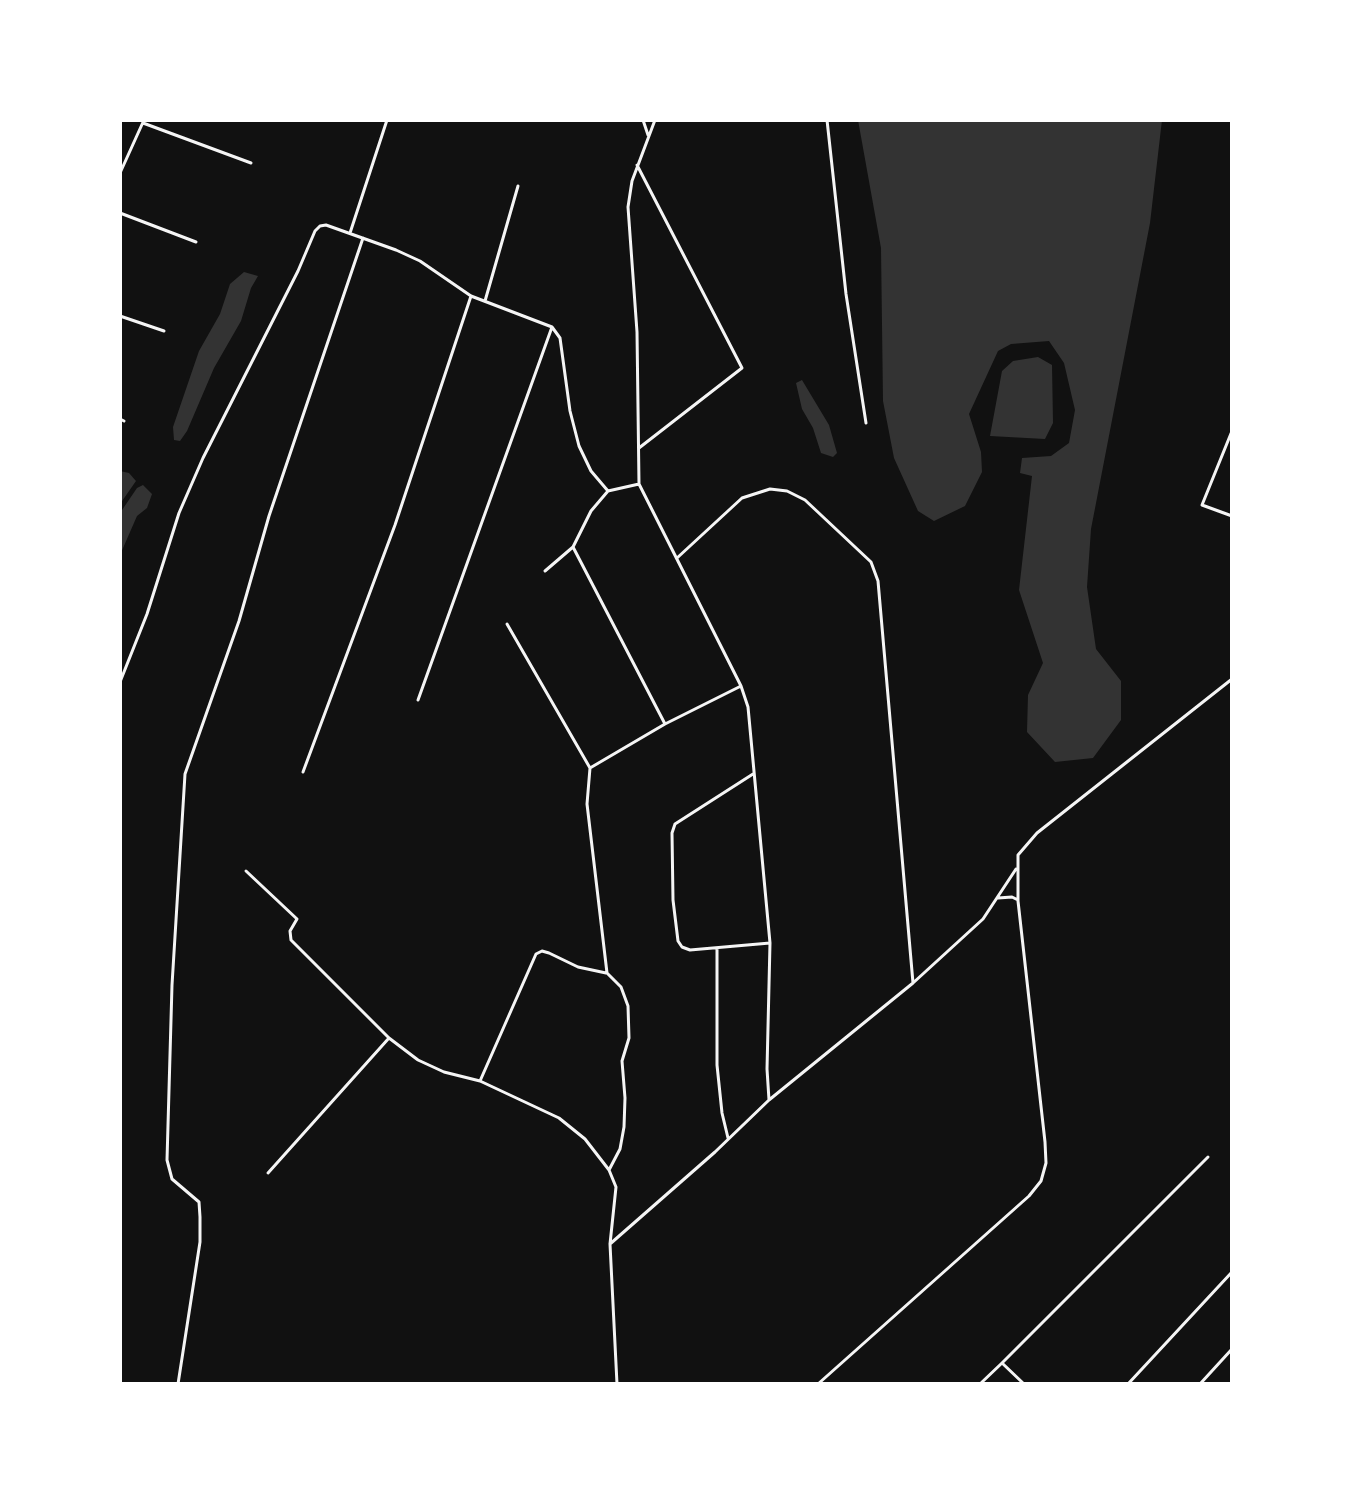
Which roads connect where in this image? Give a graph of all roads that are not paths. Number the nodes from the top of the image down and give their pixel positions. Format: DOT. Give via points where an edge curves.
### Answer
graph roads {
  1 [pos="387,120"];
  2 [pos="643,120"];
  3 [pos="655,120"];
  4 [pos="827,120"];
  5 [pos="144,122"];
  6 [pos="648,136"];
  7 [pos="251,163"];
  8 [pos="637,165"];
  9 [pos="120,173"];
  10 [pos="518,186"];
  11 [pos="120,213"];
  12 [pos="350,233"];
  13 [pos="363,238"];
  14 [pos="196,242"];
  15 [pos="471,296"];
  16 [pos="485,301"];
  17 [pos="120,316"];
  18 [pos="552,327"];
  19 [pos="164,331"];
  20 [pos="867,423"];
  21 [pos="1232,431"];
  22 [pos="639,448"];
  23 [pos="639,484"];
  24 [pos="609,491"];
  25 [pos="1232,516"];
  26 [pos="573,547"];
  27 [pos="677,558"];
  28 [pos="545,571"];
  29 [pos="507,624"];
  30 [pos="1232,679"];
  31 [pos="120,682"];
  32 [pos="741,686"];
  33 [pos="418,700"];
  34 [pos="665,724"];
  35 [pos="590,768"];
  36 [pos="303,772"];
  37 [pos="753,774"];
  38 [pos="1016,869"];
  39 [pos="246,871"];
  40 [pos="997,898"];
  41 [pos="1018,901"];
  42 [pos="770,943"];
  43 [pos="717,949"];
  44 [pos="607,973"];
  45 [pos="913,983"];
  46 [pos="389,1038"];
  47 [pos="480,1081"];
  48 [pos="769,1100"];
  49 [pos="728,1139"];
  50 [pos="1208,1157"];
  51 [pos="609,1170"];
  52 [pos="268,1173"];
  53 [pos="610,1244"];
  54 [pos="1232,1272"];
  55 [pos="1232,1349"];
  56 [pos="1002,1363"];
  57 [pos="178,1384"];
  58 [pos="617,1384"];
  59 [pos="818,1384"];
  60 [pos="980,1384"];
  61 [pos="1024,1384"];
  62 [pos="1128,1384"];
  63 [pos="1200,1384"];
  1 -- 12 [label="street"];
  2 -- 6 [label="street"];
  3 -- 6 [label="street"];
  4 -- 20 [label="street" via="846,294"];
  5 -- 7 [label="street"];
  5 -- 9 [label="street"];
  6 -- 8 [label="street"];
  8 -- 22 [label="street" via="628,207 637,332"];
  8 -- 22 [label="street" via="742,368"];
  10 -- 16 [label="street"];
  11 -- 14 [label="street"];
  12 -- 13 [label="street"];
  12 -- 31 [label="street" via="326,225 315,231 179,513 147,614"];
  13 -- 15 [label="street" via="420,261"];
  13 -- 57 [label="street" via="269,516 239,621 185,774 172,985 167,1160 172,1179 199,1202 200,1242"];
  15 -- 16 [label="street"];
  15 -- 36 [label="street" via="391,536"];
  16 -- 18 [label="street"];
  17 -- 19 [label="street"];
  18 -- 24 [label="street" via="560,338 579,446 591,471"];
  18 -- 33 [label="street"];
  21 -- 25 [label="street" via="1202,505"];
  22 -- 23 [label="street"];
  23 -- 24 [label="street"];
  23 -- 27 [label="street"];
  24 -- 26 [label="street" via="591,511"];
  26 -- 28 [label="street"];
  26 -- 34 [label="street"];
  27 -- 32 [label="street"];
  27 -- 45 [label="street" via="742,498 770,489 787,491 805,500 872,562 878,581"];
  29 -- 35 [label="street"];
  30 -- 38 [label="street" via="1037,833 1018,855"];
  32 -- 34 [label="street"];
  32 -- 37 [label="street" via="748,707"];
  34 -- 35 [label="street"];
  35 -- 44 [label="street" via="587,804"];
  37 -- 42 [label="street"];
  37 -- 43 [label="street" via="682,818 672,833 678,941 690,950"];
  38 -- 40 [label="street"];
  38 -- 41 [label="street"];
  39 -- 46 [label="street" via="297,919 291,940"];
  40 -- 41 [label="street" via="1012,897"];
  40 -- 45 [label="street" via="983,919"];
  41 -- 59 [label="street" via="1045,1142 1046,1163 1041,1181 1029,1196"];
  42 -- 43 [label="street"];
  42 -- 48 [label="street"];
  43 -- 49 [label="street" via="717,1065"];
  44 -- 47 [label="street" via="570,965 542,951 536,954"];
  44 -- 51 [label="street" via="621,987 628,1006 628,1038 622,1061 624,1127 620,1149"];
  45 -- 48 [label="street"];
  46 -- 47 [label="street" via="418,1060 444,1072"];
  46 -- 52 [label="street"];
  47 -- 51 [label="street" via="560,1119 585,1139"];
  48 -- 49 [label="street"];
  49 -- 53 [label="street"];
  50 -- 56 [label="street"];
  51 -- 53 [label="street" via="616,1187"];
  53 -- 58 [label="street"];
  54 -- 62 [label="street"];
  55 -- 63 [label="street"];
  56 -- 60 [label="street"];
  56 -- 61 [label="street"];
}
